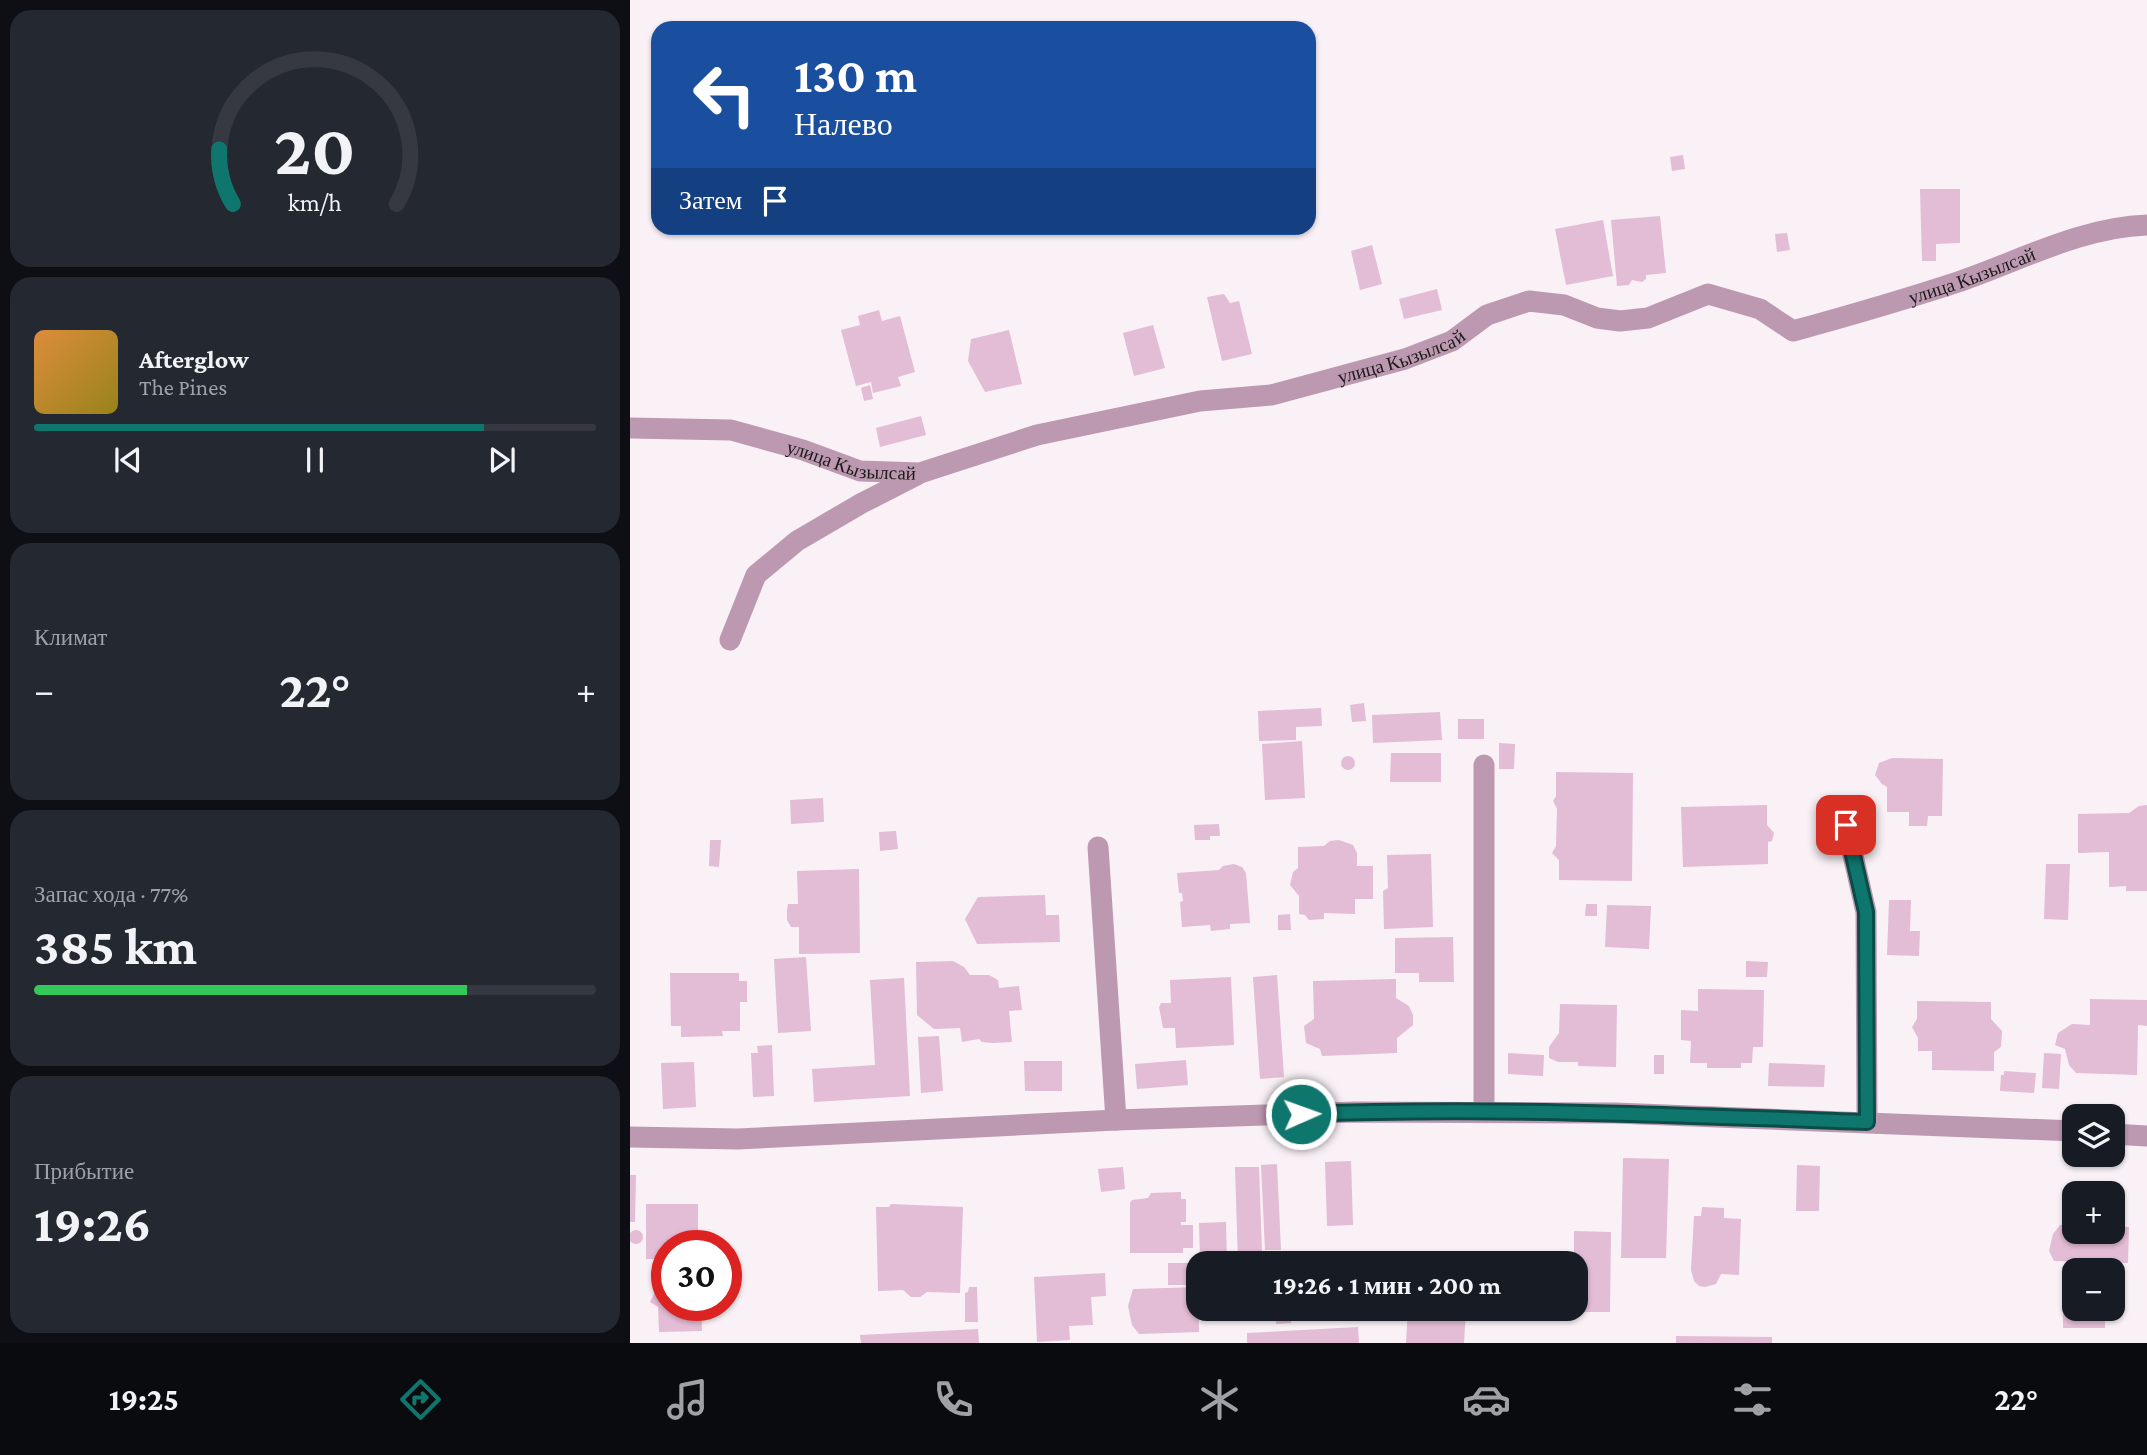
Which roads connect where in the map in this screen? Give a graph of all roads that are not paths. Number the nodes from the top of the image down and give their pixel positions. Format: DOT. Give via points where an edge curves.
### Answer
graph roads {
  1 [pos="2147,225"];
  2 [pos="630,428"];
  3 [pos="920,473"];
  4 [pos="730,640"];
  5 [pos="1484,765"];
  6 [pos="1846,825"];
  7 [pos="1098,847"];
  8 [pos="1484,1112"];
  9 [pos="1116,1120"];
  10 [pos="1867,1122"];
  11 [pos="2062,1130"];
  12 [pos="2125,1135"];
  13 [pos="2147,1136"];
  14 [pos="630,1137"];
  1 -- 3 [label="street, улица Кызылсай" via="2119,226 2081,236 1957,282 1793,331 1760,309 1708,294 1648,318 1620,321 1597,318 1564,304 1530,301 1487,315 1452,341 1405,359 1270,395 1200,401 1037,435"];
  2 -- 3 [label="street, улица Кызылсай" via="731,430 860,471"];
  3 -- 4 [label="street" via="797,541 756,575"];
  5 -- 8 [label="street"];
  6 -- 10 [label="street" via="1866,912"];
  7 -- 9 [label="street"];
  8 -- 9 [label="street"];
  8 -- 10 [label="street"];
  9 -- 14 [label="street" via="738,1139"];
  10 -- 11 [label="street"];
  12 -- 13 [label="street"];
}
